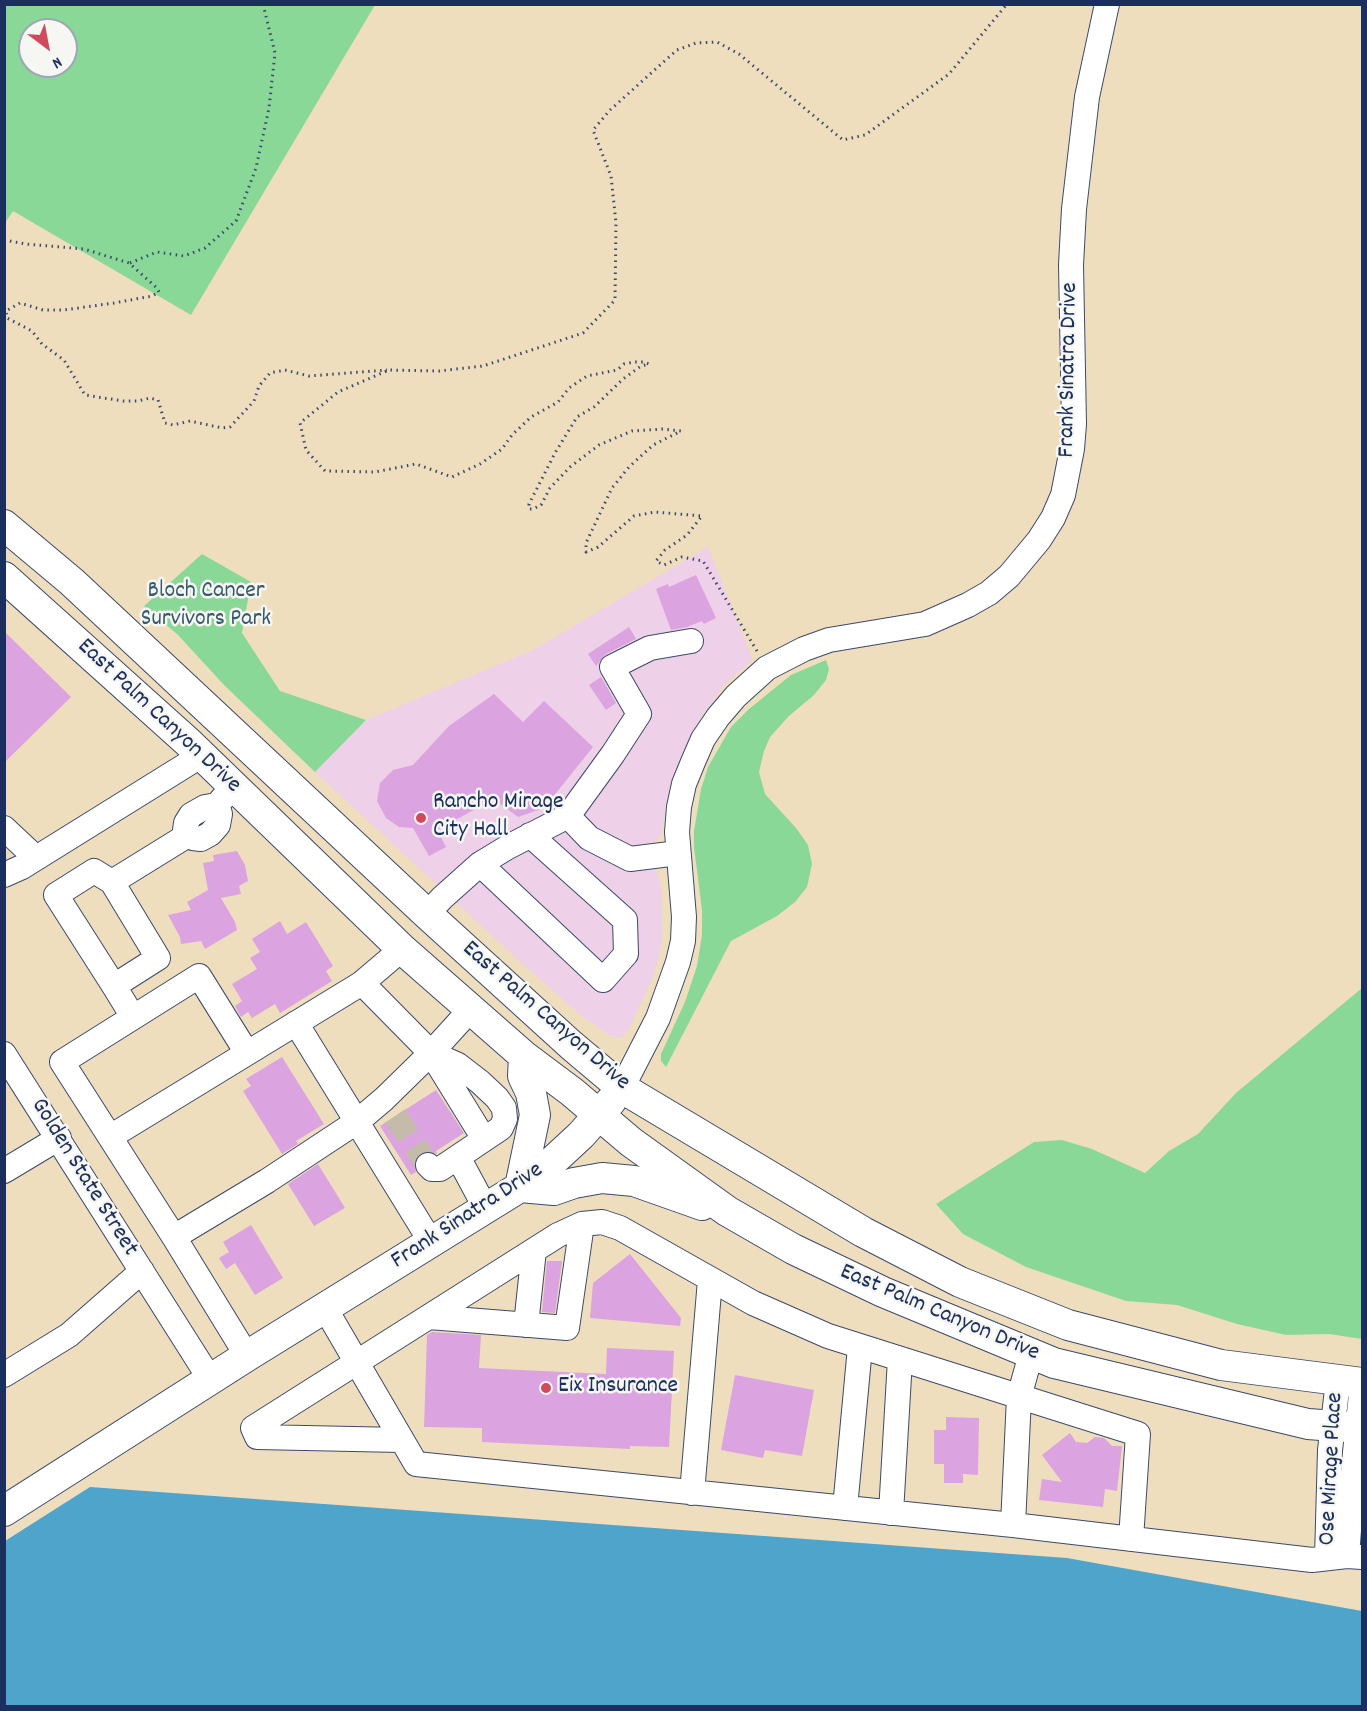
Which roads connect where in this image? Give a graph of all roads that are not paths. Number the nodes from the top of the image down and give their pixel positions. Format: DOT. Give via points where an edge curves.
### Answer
graph roads {
  1 [pos="1107,4"];
  2 [pos="4,525"];
  3 [pos="6,583"];
  4 [pos="691,641"];
  5 [pos="202,755"];
  6 [pos="225,795"];
  7 [pos="568,816"];
  8 [pos="4,828"];
  9 [pos="530,836"];
  10 [pos="678,853"];
  11 [pos="36,858"];
  12 [pos="480,864"];
  13 [pos="4,875"];
  14 [pos="112,882"];
  15 [pos="427,914"];
  16 [pos="402,949"];
  17 [pos="362,983"];
  18 [pos="114,986"];
  19 [pos="471,1009"];
  20 [pos="133,1017"];
  21 [pos="296,1023"];
  22 [pos="247,1053"];
  23 [pos="431,1053"];
  24 [pos="4,1054"];
  25 [pos="524,1056"];
  26 [pos="622,1088"];
  27 [pos="599,1116"];
  28 [pos="358,1121"];
  29 [pos="110,1137"];
  30 [pos="59,1138"];
  31 [pos="484,1139"];
  32 [pos="458,1157"];
  33 [pos="428,1165"];
  34 [pos="4,1171"];
  35 [pos="520,1187"];
  36 [pos="486,1209"];
  37 [pos="726,1211"];
  38 [pos="582,1224"];
  39 [pos="174,1237"];
  40 [pos="431,1242"];
  41 [pos="534,1250"];
  42 [pos="142,1271"];
  43 [pos="710,1280"];
  44 [pos="325,1308"];
  45 [pos="429,1317"];
  46 [pos="526,1325"];
  47 [pos="860,1347"];
  48 [pos="1031,1354"];
  49 [pos="247,1356"];
  50 [pos="900,1359"];
  51 [pos="357,1363"];
  52 [pos="4,1375"];
  53 [pos="210,1379"];
  54 [pos="1354,1383"];
  55 [pos="1019,1397"];
  56 [pos="1351,1427"];
  57 [pos="401,1440"];
  58 [pos="1358,1479"];
  59 [pos="692,1492"];
  60 [pos="845,1508"];
  61 [pos="4,1511"];
  62 [pos="891,1513"];
  63 [pos="1013,1525"];
  64 [pos="1131,1539"];
  65 [pos="1346,1557"];
  1 -- 10 [label="street, Frank Sinatra Drive" via="1087,97 1074,209 1072,450 1063,495 1053,518 1009,576 968,605 925,624 829,640 767,668 736,696 703,739 684,784"];
  2 -- 15 [label="main road, East Palm Canyon Drive" via="72,582"];
  3 -- 5 [label="main road, East Palm Canyon Drive"];
  4 -- 7 [label="street" via="650,648 612,667 639,714"];
  5 -- 6 [label="main road, East Palm Canyon Drive"];
  5 -- 11 [label="street"];
  6 -- 14 [label="street" via="191,815 186,823 188,835"];
  6 -- 16 [label="main road, East Palm Canyon Drive"];
  7 -- 9 [label="street"];
  7 -- 10 [label="street" via="589,838 630,859"];
  8 -- 11 [label="street"];
  9 -- 12 [label="street"];
  9 -- 12 [label="street" via="625,920 626,954 603,980"];
  10 -- 26 [label="street, Frank Sinatra Drive" via="684,917 678,962 657,1018"];
  11 -- 13 [label="street"];
  12 -- 15 [label="street"];
  14 -- 18 [label="street" via="158,958"];
  14 -- 18 [label="street" via="94,871 56,895"];
  15 -- 26 [label="main road, East Palm Canyon Drive"];
  16 -- 17 [label="street"];
  16 -- 19 [label="main road, East Palm Canyon Drive"];
  17 -- 21 [label="street"];
  17 -- 23 [label="street"];
  18 -- 20 [label="street"];
  19 -- 23 [label="street"];
  19 -- 25 [label="main road, East Palm Canyon Drive"];
  20 -- 22 [label="street" via="198,976"];
  20 -- 29 [label="street" via="62,1062"];
  21 -- 22 [label="street"];
  21 -- 28 [label="street"];
  22 -- 29 [label="street"];
  23 -- 28 [label="street" via="389,1108"];
  23 -- 31 [label="street"];
  23 -- 31 [label="street" via="458,1065 504,1108 506,1119 501,1128"];
  24 -- 30 [label="street, Golden State Street"];
  25 -- 27 [label="main road, East Palm Canyon Drive"];
  25 -- 35 [label="main road" via="523,1076 535,1115"];
  26 -- 27 [label="main road, Frank Sinatra Drive"];
  26 -- 54 [label="main road, East Palm Canyon Drive" via="863,1232 960,1282 1068,1325 1221,1365"];
  27 -- 35 [label="main road, Frank Sinatra Drive"];
  27 -- 37 [label="main road, East Palm Canyon Drive"];
  28 -- 39 [label="street"];
  28 -- 40 [label="street"];
  29 -- 39 [label="street"];
  30 -- 34 [label="street"];
  30 -- 42 [label="street, Golden State Street"];
  31 -- 32 [label="street"];
  32 -- 33 [label="street" via="440,1169"];
  32 -- 36 [label="street"];
  35 -- 36 [label="main road, Frank Sinatra Drive"];
  35 -- 37 [label="main road" via="554,1190 602,1178 634,1181 685,1201"];
  36 -- 40 [label="main road, Frank Sinatra Drive"];
  37 -- 48 [label="main road, East Palm Canyon Drive" via="793,1249 884,1292"];
  38 -- 41 [label="street"];
  38 -- 43 [label="street" via="602,1222 620,1228"];
  38 -- 46 [label="street" via="567,1328"];
  39 -- 49 [label="street"];
  40 -- 44 [label="main road, Frank Sinatra Drive"];
  41 -- 45 [label="street"];
  41 -- 46 [label="street"];
  42 -- 52 [label="street, Golden State Street" via="69,1335"];
  42 -- 53 [label="street, Golden State Street"];
  43 -- 47 [label="street" via="753,1303"];
  43 -- 59 [label="street"];
  44 -- 49 [label="main road, Frank Sinatra Drive"];
  44 -- 51 [label="street"];
  45 -- 46 [label="street"];
  45 -- 51 [label="street"];
  47 -- 50 [label="street"];
  47 -- 60 [label="street"];
  48 -- 55 [label="street"];
  48 -- 56 [label="main road, East Palm Canyon Drive" via="1209,1402 1308,1424"];
  49 -- 53 [label="main road, Frank Sinatra Drive"];
  50 -- 55 [label="street"];
  50 -- 62 [label="street"];
  51 -- 57 [label="street"];
  51 -- 57 [label="street" via="253,1428 257,1437"];
  53 -- 61 [label="main road, Frank Sinatra Drive"];
  54 -- 56 [label="street, Ose Mirage Place"];
  55 -- 63 [label="street"];
  55 -- 64 [label="street" via="1138,1434"];
  56 -- 58 [label="street, Ose Mirage Place"];
  56 -- 65 [label="street, Ose Mirage Place" via="1330,1455"];
  57 -- 59 [label="street" via="416,1464"];
  58 -- 65 [label="street, Ose Mirage Place"];
  59 -- 60 [label="street"];
  60 -- 62 [label="street"];
  62 -- 63 [label="street"];
  63 -- 64 [label="street"];
  64 -- 65 [label="street" via="1312,1560"];
}
